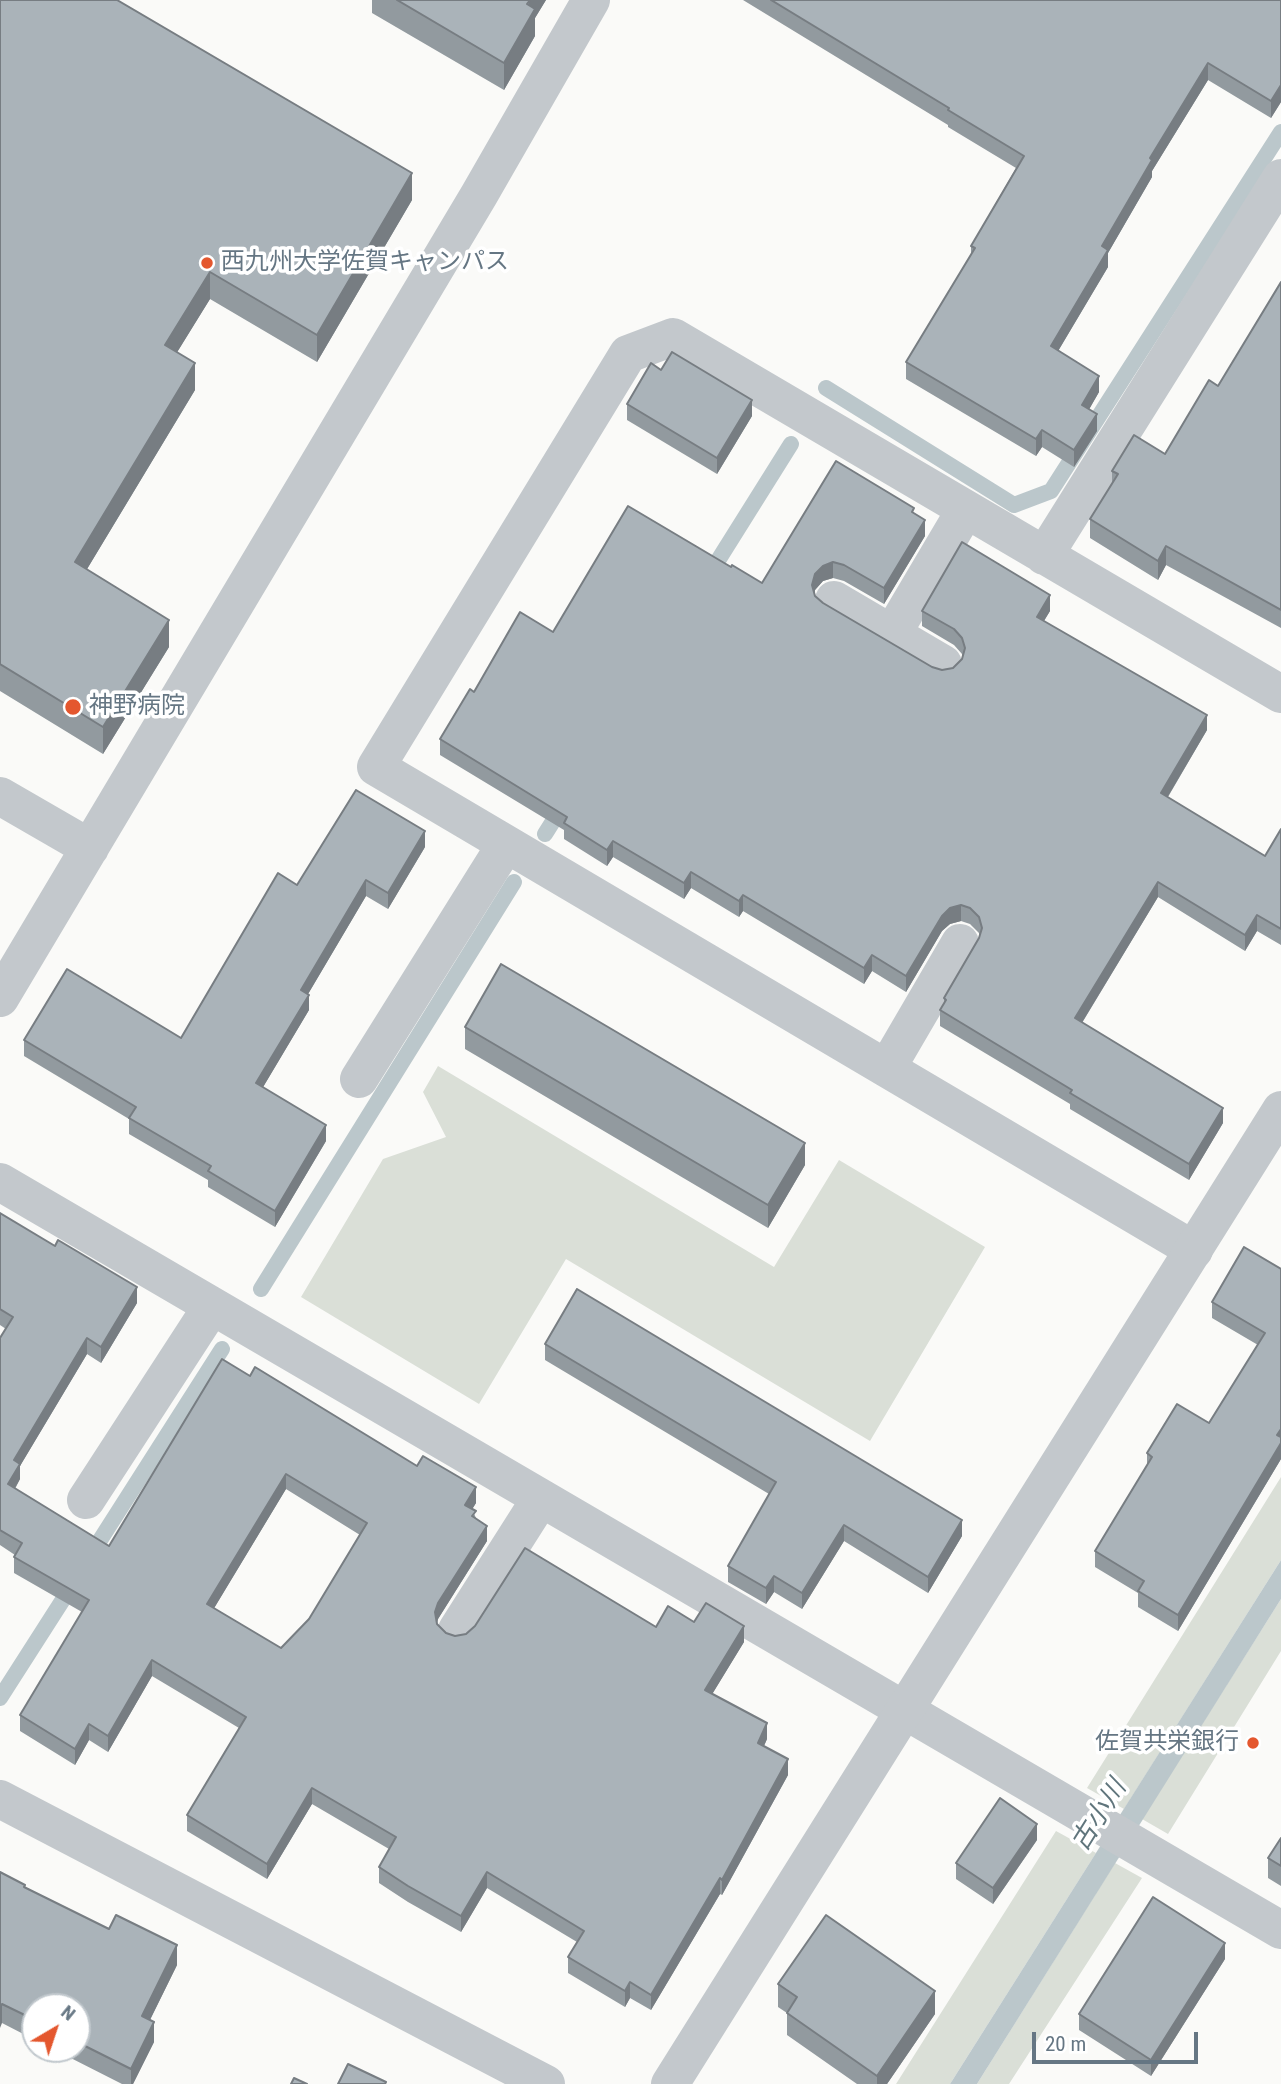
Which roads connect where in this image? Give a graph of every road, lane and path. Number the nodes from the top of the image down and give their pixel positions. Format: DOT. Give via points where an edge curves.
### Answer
graph roads {
  1 [pos="591,0"];
  2 [pos="1281,178"];
  3 [pos="966,509"];
  4 [pos="1044,556"];
  5 [pos="834,600"];
  6 [pos="892,634"];
  7 [pos="943,663"];
  8 [pos="1281,694"];
  9 [pos="0,796"];
  10 [pos="506,844"];
  11 [pos="90,848"];
  12 [pos="960,943"];
  13 [pos="0,998"];
  14 [pos="887,1068"];
  15 [pos="359,1079"];
  16 [pos="1281,1110"];
  17 [pos="0,1182"];
  18 [pos="1194,1250"];
  19 [pos="212,1306"];
  20 [pos="541,1498"];
  21 [pos="86,1500"];
  22 [pos="457,1630"];
  23 [pos="905,1711"];
  24 [pos="0,1798"];
  25 [pos="1281,1930"];
  26 [pos="546,2084"];
  27 [pos="670,2084"];
  1 -- 11 [label="street" via="480,195"];
  2 -- 4 [label="street"];
  3 -- 4 [label="street"];
  3 -- 6 [label="street"];
  3 -- 10 [label="street" via="673,337 628,354 376,767"];
  4 -- 8 [label="street"];
  5 -- 6 [label="street"];
  6 -- 7 [label="street"];
  9 -- 11 [label="street"];
  10 -- 14 [label="street"];
  10 -- 15 [label="street"];
  11 -- 13 [label="street"];
  12 -- 14 [label="street"];
  14 -- 18 [label="street"];
  16 -- 18 [label="street"];
  17 -- 19 [label="street"];
  18 -- 23 [label="street"];
  19 -- 20 [label="street"];
  19 -- 21 [label="street"];
  20 -- 22 [label="street"];
  20 -- 23 [label="street"];
  23 -- 25 [label="street"];
  23 -- 27 [label="street"];
  24 -- 26 [label="street"];
}
